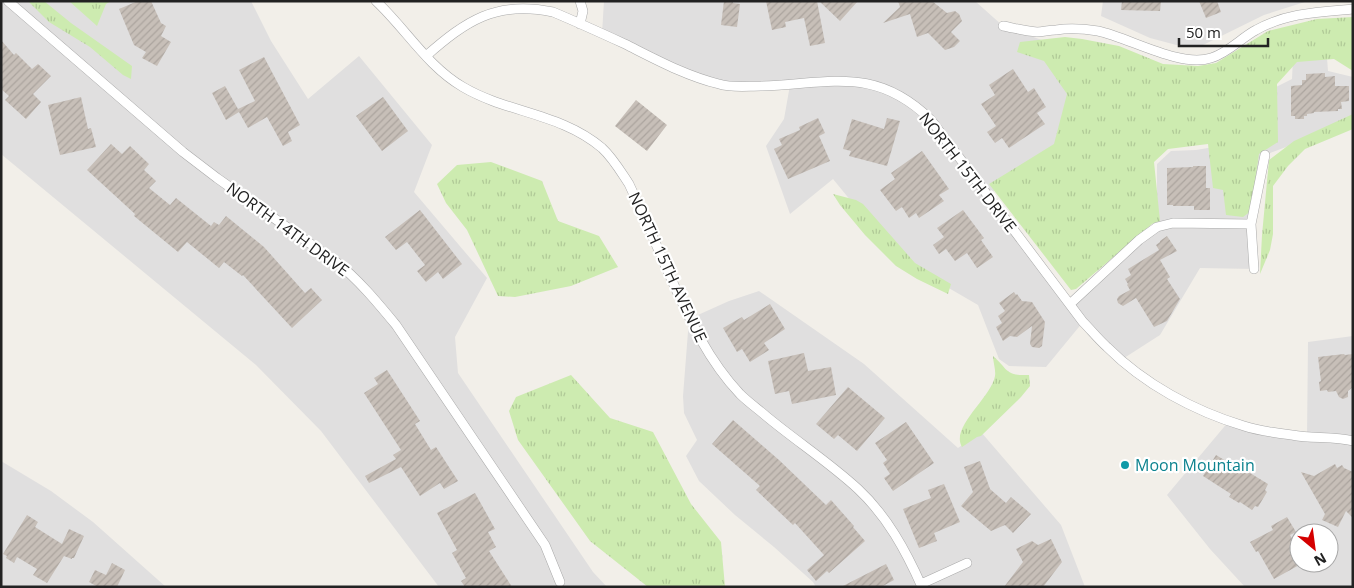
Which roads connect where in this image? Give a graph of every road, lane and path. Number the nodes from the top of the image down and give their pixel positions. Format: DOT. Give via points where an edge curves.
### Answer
graph roads {
  1 [pos="8,1"];
  2 [pos="376,1"];
  3 [pos="580,1"];
  4 [pos="1353,9"];
  5 [pos="580,24"];
  6 [pos="1003,26"];
  7 [pos="426,56"];
  8 [pos="1265,154"];
  9 [pos="1251,224"];
  10 [pos="1254,269"];
  11 [pos="1070,304"];
  12 [pos="1353,441"];
  13 [pos="967,563"];
  14 [pos="560,582"];
  15 [pos="922,585"];
  1 -- 14 [label="street, NORTH 14TH DRIVE" via="183,152 328,256 368,292 396,325 544,545"];
  2 -- 7 [label="street, NORTH 15TH AVENUE"];
  3 -- 5 [label="street" via="583,11"];
  4 -- 6 [label="street" via="1280,19 1256,29 1225,52 1198,61 1183,60 1096,31 1057,29 1037,32"];
  5 -- 7 [label="street, NORTH 15TH DRIVE" via="538,6 494,8 460,27"];
  5 -- 11 [label="street, NORTH 15TH DRIVE" via="692,76 720,84 790,85 840,80 868,83 902,97 931,120"];
  7 -- 15 [label="street, NORTH 15TH AVENUE" via="461,86 557,121 602,148 629,184 689,319 726,378 741,396 859,490 892,530"];
  8 -- 9 [label="street"];
  9 -- 10 [label="street"];
  9 -- 11 [label="street" via="1173,223 1157,227"];
  11 -- 12 [label="street, NORTH 15TH DRIVE" via="1106,347 1135,371 1204,412 1238,424 1294,436"];
  13 -- 15 [label="street, NORTH 15TH AVENUE"];
}
